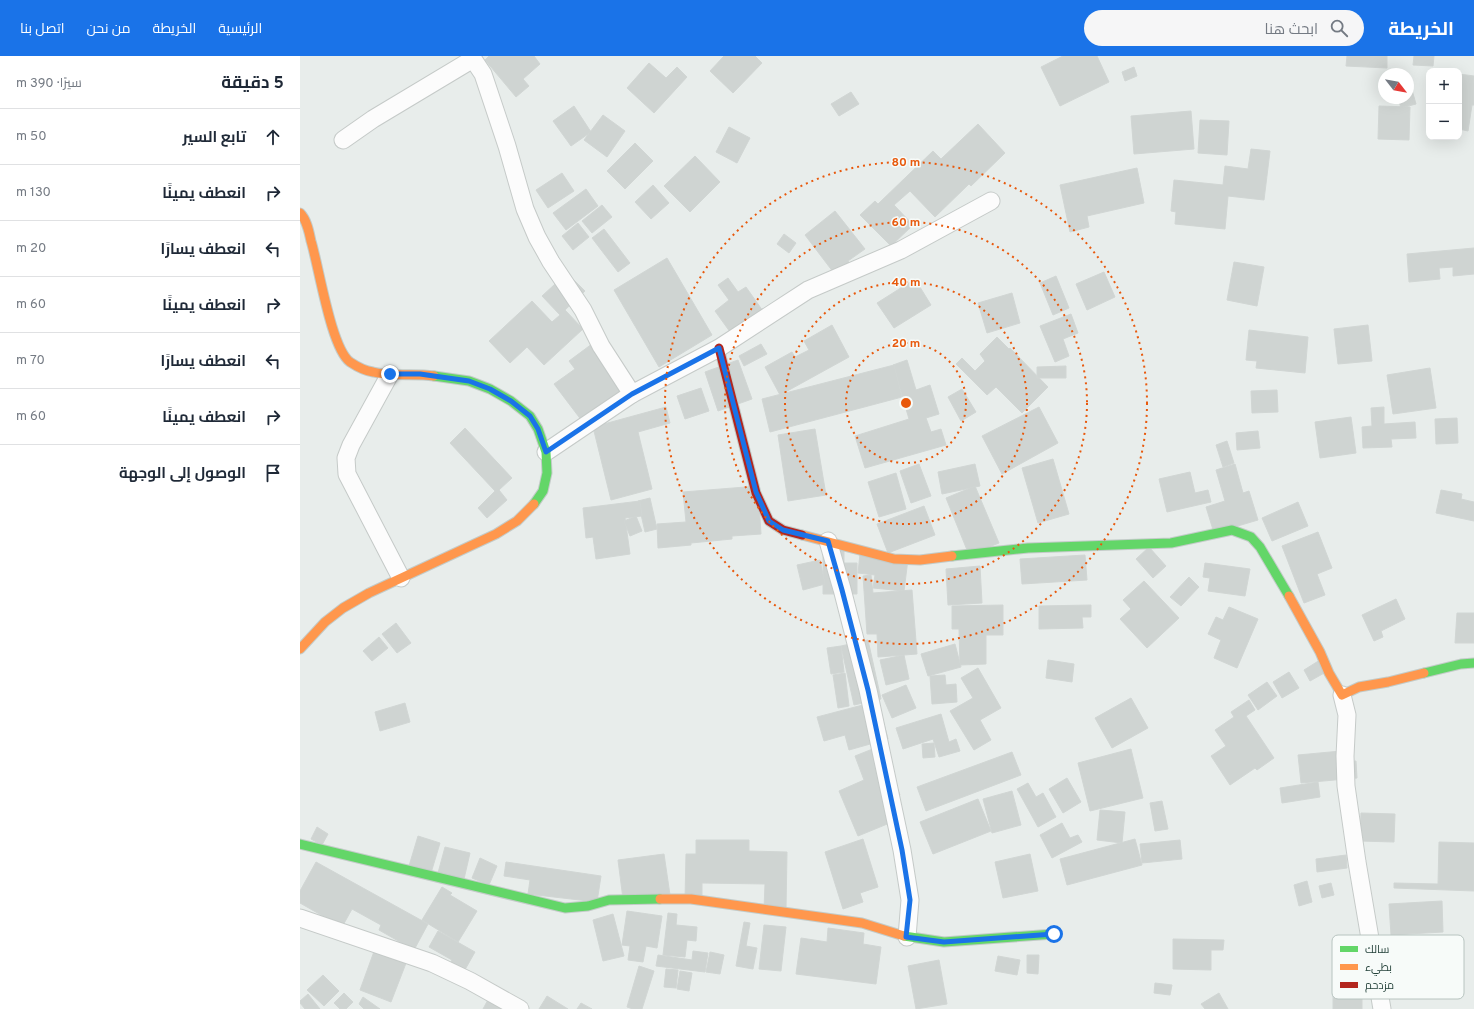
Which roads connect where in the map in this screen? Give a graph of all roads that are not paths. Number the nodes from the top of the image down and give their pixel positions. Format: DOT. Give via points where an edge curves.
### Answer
graph roads {
  1 [pos="472,58"];
  2 [pos="343,140"];
  3 [pos="991,201"];
  4 [pos="300,213"];
  5 [pos="719,348"];
  6 [pos="390,374"];
  7 [pos="632,394"];
  8 [pos="546,452"];
  9 [pos="828,541"];
  10 [pos="401,578"];
  11 [pos="300,649"];
  12 [pos="1474,663"];
  13 [pos="1342,695"];
  14 [pos="300,844"];
  15 [pos="300,918"];
  16 [pos="1054,934"];
  17 [pos="1369,935"];
  18 [pos="906,937"];
  19 [pos="1380,999"];
  20 [pos="520,1009"];
  21 [pos="1382,1009"];
  1 -- 2 [label="street"];
  1 -- 7 [label="street" via="483,74 525,209 537,237"];
  3 -- 5 [label="street" via="901,250 808,290"];
  4 -- 6 [label="street" via="308,230 329,318 340,349 350,362 372,372"];
  5 -- 7 [label="street"];
  5 -- 9 [label="street" via="756,492 769,521 783,530"];
  6 -- 8 [label="street" via="420,374 469,381 490,389 530,416 538,429"];
  6 -- 10 [label="street" via="351,445 346,466 347,474"];
  7 -- 8 [label="street"];
  8 -- 10 [label="street" via="547,473 543,491 532,507 517,521 496,534"];
  9 -- 13 [label="street" via="894,558 920,560 1028,548 1171,543 1232,530 1250,537 1260,547"];
  9 -- 18 [label="street" via="868,690 902,850 910,900"];
  10 -- 11 [label="street" via="343,608 308,638"];
  12 -- 13 [label="street" via="1359,687"];
  13 -- 17 [label="street" via="1347,715 1346,786"];
  14 -- 18 [label="street" via="565,908 588,906 609,900 691,899 862,923"];
  15 -- 20 [label="street" via="432,963"];
  16 -- 18 [label="street" via="944,942"];
  19 -- 21 [label="street"];
}
